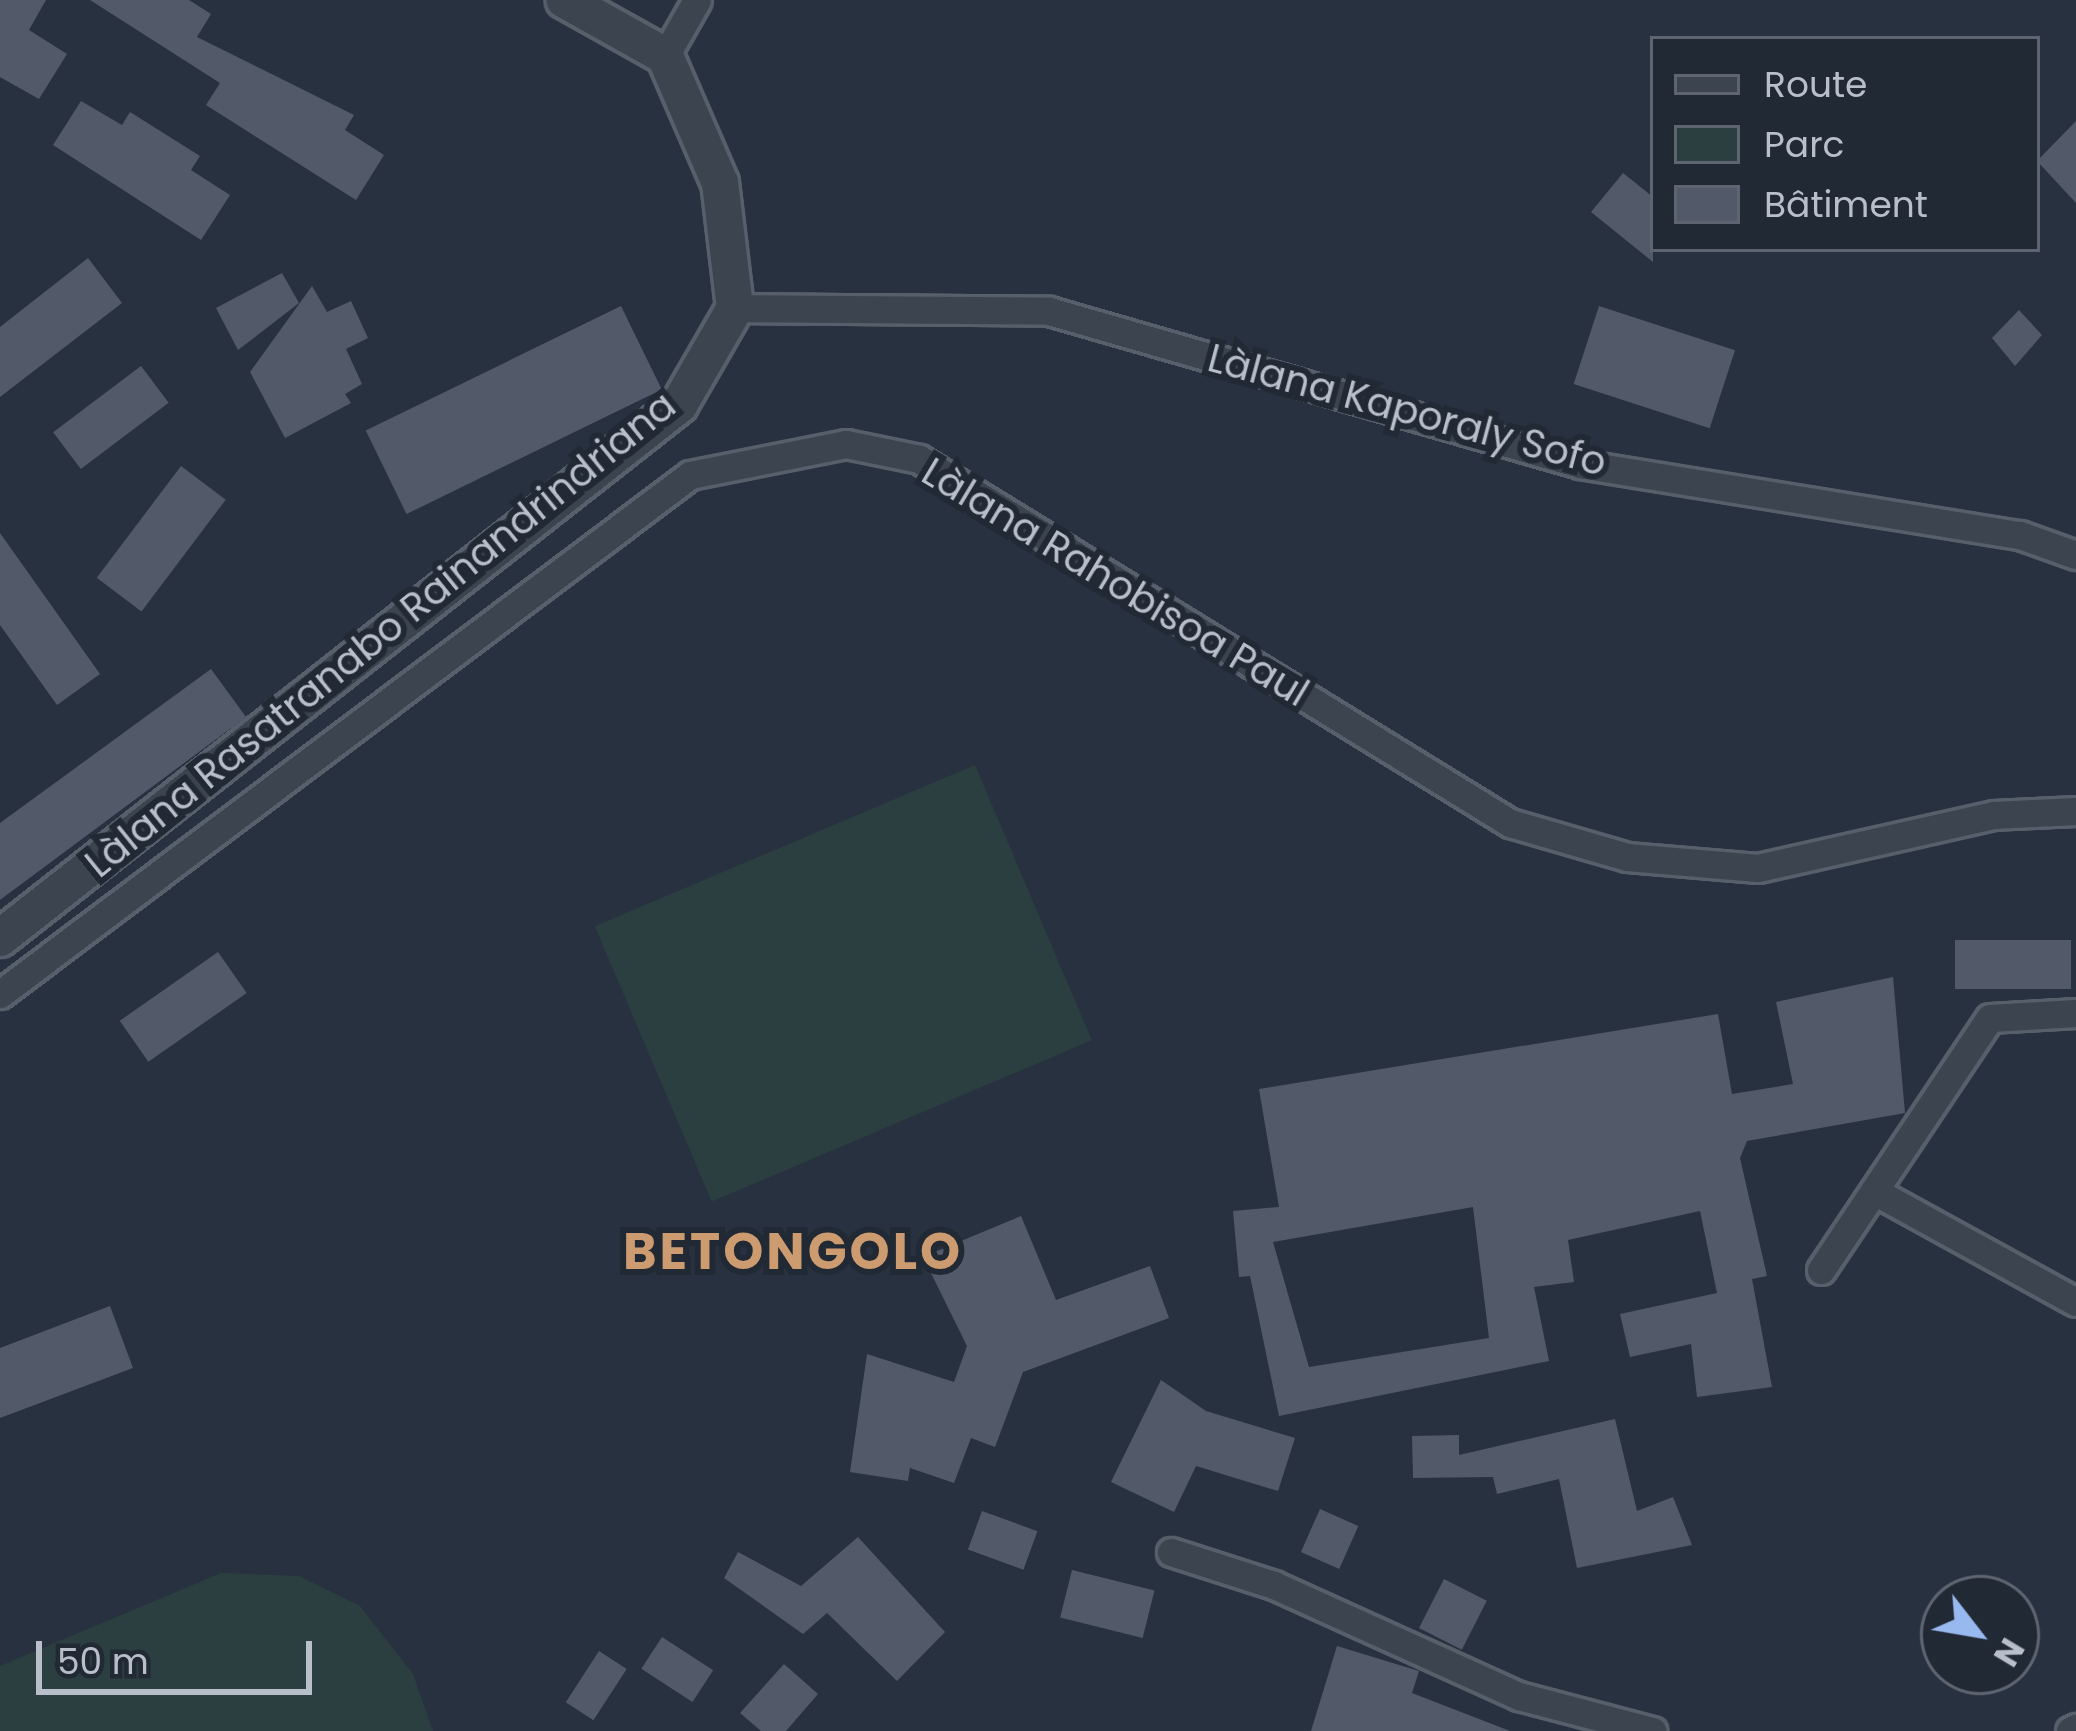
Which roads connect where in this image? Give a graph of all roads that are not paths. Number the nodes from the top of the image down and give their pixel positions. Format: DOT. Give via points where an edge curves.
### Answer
graph roads {
  1 [pos="565,0"];
  2 [pos="698,0"];
  3 [pos="665,56"];
  4 [pos="735,308"];
  5 [pos="2076,554"];
  6 [pos="2076,812"];
  7 [pos="0,938"];
  8 [pos="0,994"];
  9 [pos="2076,1013"];
  10 [pos="1874,1191"];
  11 [pos="1821,1270"];
  12 [pos="2076,1302"];
  13 [pos="1171,1552"];
  14 [pos="1652,1731"];
  1 -- 3 [label="street"];
  2 -- 3 [label="street"];
  3 -- 4 [label="street" via="720,183"];
  4 -- 5 [label="street, Làlana Kaporaly Sofo" via="1049,311 1580,464 2020,535"];
  4 -- 7 [label="street, Làlana Rasatranabo Rainandrindriana" via="679,405"];
  6 -- 8 [label="street, Làlana Rahobisoa Paul" via="1994,815 1758,868 1627,857 1510,823 919,459 846,444 690,475"];
  9 -- 10 [label="street" via="1990,1018"];
  10 -- 11 [label="street"];
  10 -- 12 [label="street"];
  13 -- 14 [label="street" via="1274,1586 1519,1696"];
}
